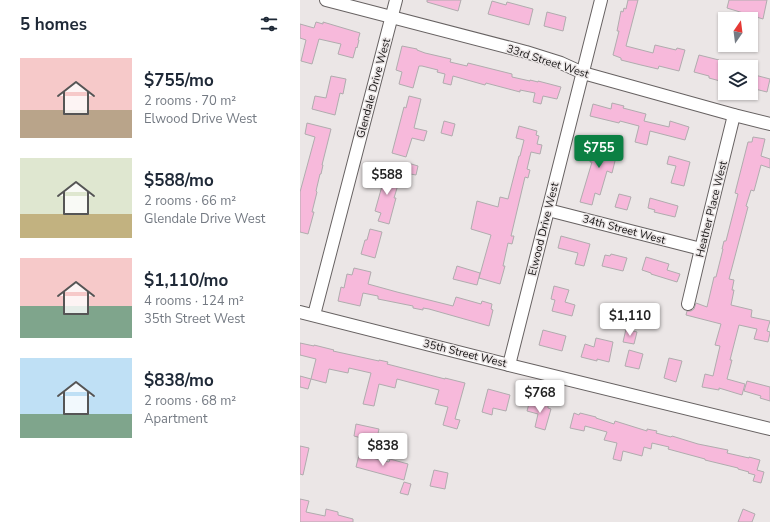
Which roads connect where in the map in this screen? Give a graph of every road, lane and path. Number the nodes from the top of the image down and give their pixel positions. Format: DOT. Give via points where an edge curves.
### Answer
graph roads {
  1 [pos="326,0"];
  2 [pos="396,0"];
  3 [pos="600,0"];
  4 [pos="392,17"];
  5 [pos="583,73"];
  6 [pos="734,115"];
  7 [pos="770,124"];
  8 [pos="548,210"];
  9 [pos="701,249"];
  10 [pos="688,304"];
  11 [pos="300,312"];
  12 [pos="314,315"];
  13 [pos="509,365"];
  14 [pos="770,429"];
  1 -- 4 [label="street, 33rd Street West"];
  2 -- 4 [label="street, Glendale Drive West"];
  3 -- 5 [label="street, Elwood Drive West"];
  4 -- 5 [label="street, 33rd Street West" via="526,52"];
  4 -- 12 [label="street, Glendale Drive West"];
  5 -- 6 [label="street, 33rd Street West"];
  5 -- 8 [label="street, Elwood Drive West"];
  6 -- 7 [label="street, 33rd Street West"];
  6 -- 9 [label="street, Heather Place West"];
  8 -- 9 [label="street, 34th Street West"];
  8 -- 13 [label="street, Elwood Drive West"];
  9 -- 10 [label="street, Heather Place West"];
  11 -- 12 [label="street, 35th Street West"];
  12 -- 13 [label="street, 35th Street West"];
  13 -- 14 [label="street, 35th Street West"];
}
